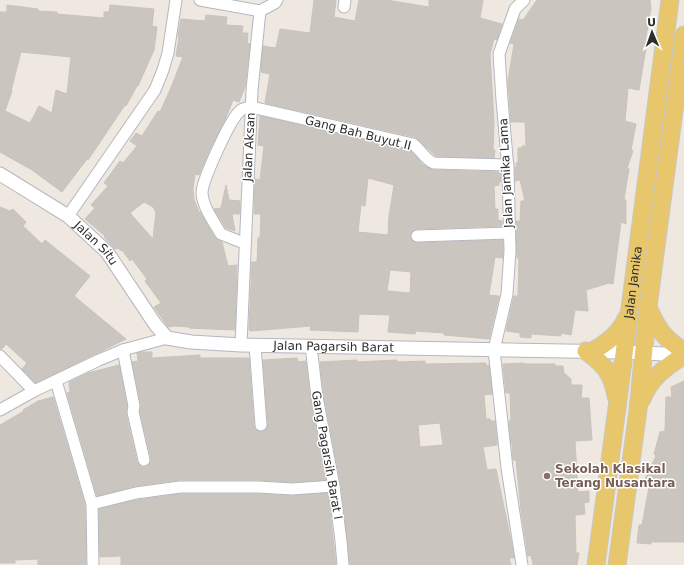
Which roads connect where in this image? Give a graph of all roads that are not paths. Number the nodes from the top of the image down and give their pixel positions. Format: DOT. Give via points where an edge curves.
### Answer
graph roads {
  1 [pos="176,0"];
  2 [pos="200,0"];
  3 [pos="277,0"];
  4 [pos="524,0"];
  5 [pos="670,0"];
  6 [pos="260,11"];
  7 [pos="684,35"];
  8 [pos="251,107"];
  9 [pos="679,109"];
  10 [pos="508,165"];
  11 [pos="0,174"];
  12 [pos="68,216"];
  13 [pos="509,233"];
  14 [pos="417,236"];
  15 [pos="244,243"];
  16 [pos="648,307"];
  17 [pos="629,314"];
  18 [pos="167,338"];
  19 [pos="241,344"];
  20 [pos="255,345"];
  21 [pos="311,346"];
  22 [pos="123,350"];
  23 [pos="494,350"];
  24 [pos="589,351"];
  25 [pos="684,351"];
  26 [pos="624,352"];
  27 [pos="644,353"];
  28 [pos="684,355"];
  29 [pos="0,356"];
  30 [pos="56,381"];
  31 [pos="34,391"];
  32 [pos="618,408"];
  33 [pos="0,410"];
  34 [pos="638,410"];
  35 [pos="261,425"];
  36 [pos="144,460"];
  37 [pos="334,486"];
  38 [pos="92,504"];
  39 [pos="93,565"];
  40 [pos="343,565"];
  41 [pos="522,565"];
  42 [pos="596,565"];
  43 [pos="617,565"];
  1 -- 12 [label="street" via="168,53 155,90"];
  2 -- 6 [label="street"];
  3 -- 6 [label="street"];
  4 -- 10 [label="street, Jalan Jamika Lama" via="515,8 499,54"];
  5 -- 17 [label="main road, Jalan Jamika"];
  6 -- 8 [label="street, Jalan Aksan"];
  7 -- 9 [label="main road, Jalan Jamika"];
  8 -- 10 [label="street, Gang Bah Buyut II" via="413,144 434,163"];
  8 -- 15 [label="street, Jalan Aksan"];
  8 -- 15 [label="street" via="240,110 232,121 210,166 202,192 204,202 221,234"];
  9 -- 16 [label="main road, Jalan Jamika"];
  10 -- 13 [label="street, Jalan Jamika Lama"];
  11 -- 12 [label="street, Jalan Situ"];
  12 -- 18 [label="street, Jalan Situ" via="107,252"];
  13 -- 14 [label="street"];
  13 -- 23 [label="street, Jalan Jamika Lama" via="506,294"];
  15 -- 19 [label="street, Jalan Aksan"];
  16 -- 25 [label="main road" via="663,335"];
  16 -- 27 [label="main road, Jalan Jamika"];
  17 -- 24 [label="main road" via="615,336"];
  17 -- 26 [label="main road, Jalan Jamika"];
  18 -- 19 [label="street, Jalan Pagarsih Barat" via="191,342"];
  18 -- 22 [label="street, Jalan Pagarsih Barat"];
  19 -- 20 [label="street, Jalan Pagarsih Barat"];
  20 -- 21 [label="street, Jalan Pagarsih Barat"];
  20 -- 35 [label="street"];
  21 -- 23 [label="street, Jalan Pagarsih Barat"];
  21 -- 37 [label="street, Gang Pagarsih Barat I" via="317,397"];
  22 -- 30 [label="street, Jalan Pagarsih Barat"];
  22 -- 36 [label="street"];
  23 -- 24 [label="street, Jalan Pagarsih Barat"];
  23 -- 41 [label="street, Jalan Jamika Lama" via="507,468"];
  24 -- 26 [label="street, Jalan Pagarsih Barat"];
  24 -- 32 [label="main road" via="609,373"];
  26 -- 27 [label="street, Jalan Pagarsih Barat"];
  26 -- 32 [label="main road, Jalan Jamika"];
  27 -- 28 [label="street, Jalan Pagarsih Barat"];
  27 -- 34 [label="main road, Jalan Jamika"];
  28 -- 34 [label="main road" via="654,378"];
  29 -- 31 [label="street"];
  30 -- 31 [label="street, Jalan Pagarsih Barat"];
  30 -- 38 [label="street"];
  31 -- 33 [label="street, Jalan Pagarsih Barat"];
  32 -- 42 [label="main road, Jalan Jamika"];
  34 -- 43 [label="main road, Jalan Jamika"];
  37 -- 38 [label="street" via="292,489 180,487 136,493"];
  37 -- 40 [label="street, Gang Pagarsih Barat I"];
  38 -- 39 [label="street"];
}
